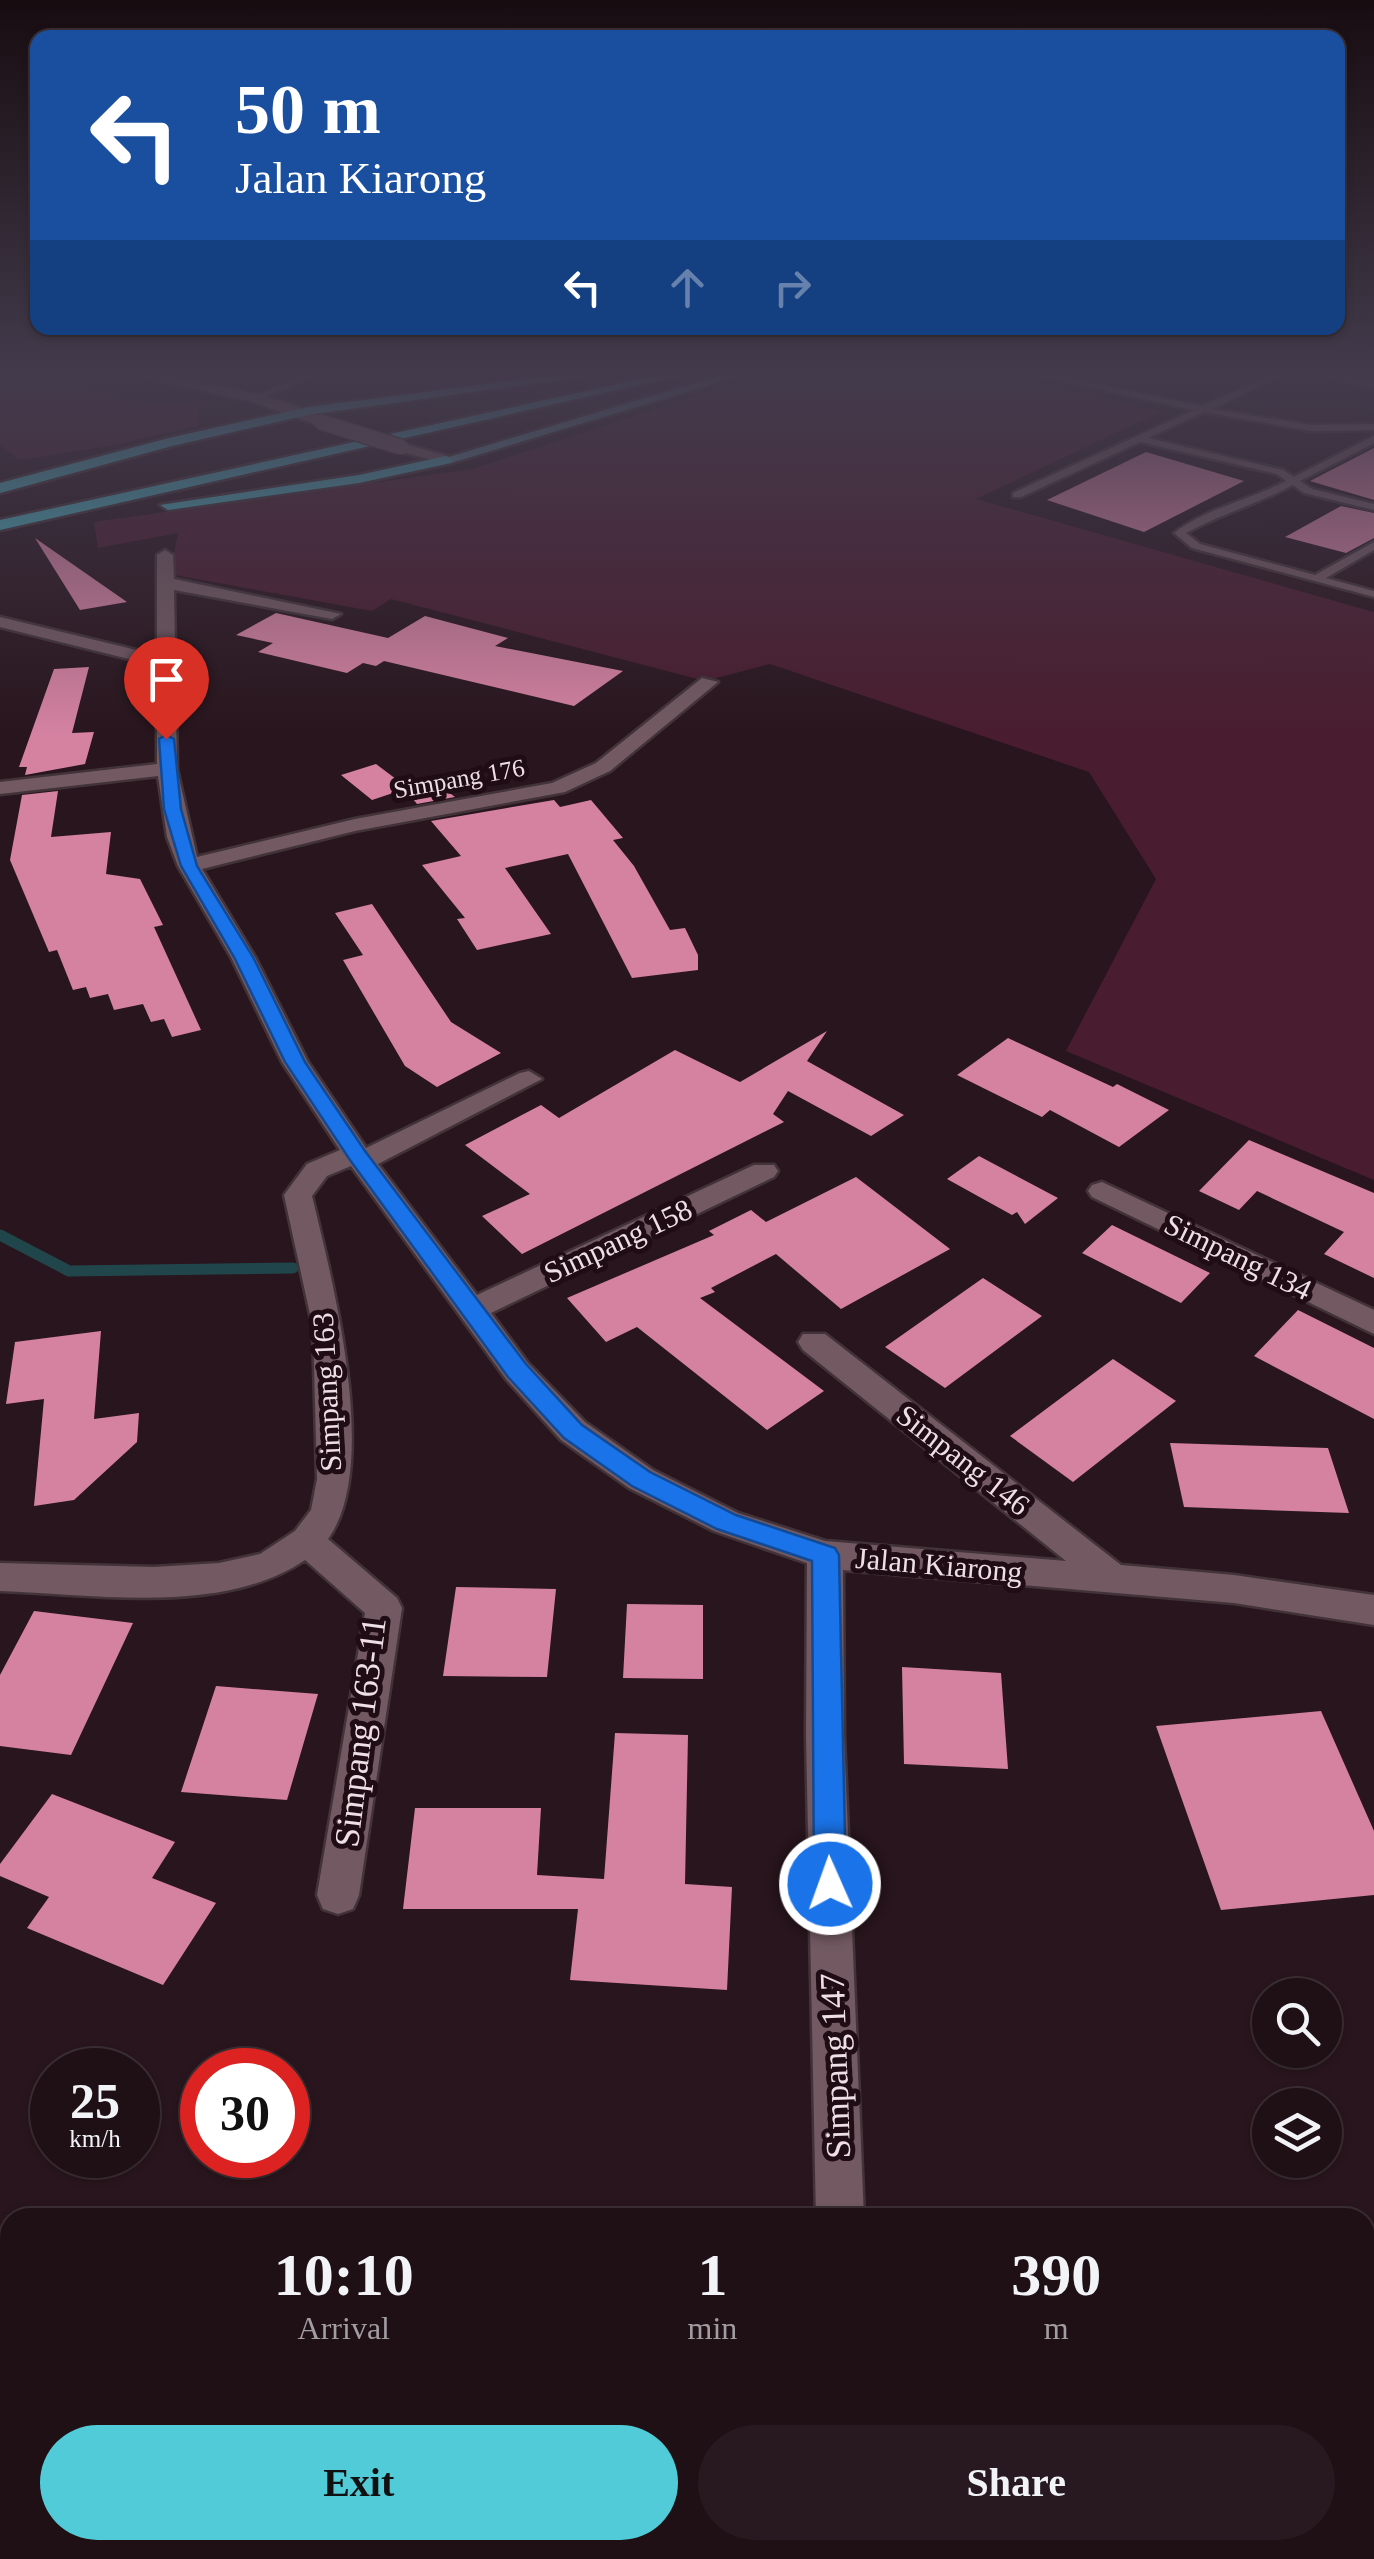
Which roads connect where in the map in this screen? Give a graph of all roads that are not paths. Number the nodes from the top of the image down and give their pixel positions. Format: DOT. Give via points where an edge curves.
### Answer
graph roads {
  1 [pos="84,495"];
  2 [pos="133,495"];
  3 [pos="234,495"];
  4 [pos="1261,495"];
  5 [pos="1326,495"];
  6 [pos="1374,507"];
  7 [pos="0,514"];
  8 [pos="0,525"];
  9 [pos="0,535"];
  10 [pos="1374,545"];
  11 [pos="1316,579"];
  12 [pos="1374,594"];
  13 [pos="332,614"];
  14 [pos="0,622"];
  15 [pos="165,662"];
  16 [pos="709,682"];
  17 [pos="167,769"];
  18 [pos="0,788"];
  19 [pos="189,866"];
  20 [pos="529,1079"];
  21 [pos="358,1156"];
  22 [pos="764,1171"];
  23 [pos="1102,1190"];
  24 [pos="472,1310"];
  25 [pos="1374,1323"];
  26 [pos="814,1342"];
  27 [pos="308,1541"];
  28 [pos="825,1555"];
  29 [pos="0,1577"];
  30 [pos="1112,1578"];
  31 [pos="1374,1610"];
  32 [pos="338,1894"];
  33 [pos="840,2208"];
  1 -- 7 [label="highway"];
  2 -- 8 [label="highway"];
  3 -- 9 [label="highway"];
  4 -- 11 [label="lane" via="1179,533 1196,546"];
  5 -- 6 [label="lane"];
  10 -- 11 [label="lane"];
  11 -- 12 [label="lane"];
  13 -- 15 [label="street, Jalan Kiarong" via="166,569"];
  14 -- 15 [label="street"];
  15 -- 17 [label="street, Jalan Kiarong"];
  16 -- 19 [label="street, Simpang 176" via="584,778 558,788 355,825"];
  17 -- 18 [label="street"];
  17 -- 19 [label="street, Jalan Kiarong"];
  19 -- 21 [label="street, Jalan Kiarong" via="244,957 295,1062"];
  20 -- 21 [label="street, Simpang 163" via="378,1154"];
  21 -- 24 [label="street, Jalan Kiarong"];
  21 -- 27 [label="street, Simpang 163" via="317,1170 298,1195 328,1328 334,1478 327,1514"];
  22 -- 24 [label="street, Simpang 158"];
  23 -- 25 [label="street, Simpang 134"];
  24 -- 28 [label="street, Jalan Kiarong" via="573,1431 641,1479 726,1522"];
  26 -- 30 [label="street, Simpang 146"];
  27 -- 29 [label="street" via="269,1566 219,1577"];
  27 -- 32 [label="street, Simpang 163-11" via="384,1608"];
  28 -- 30 [label="street, Jalan Kiarong"];
  28 -- 33 [label="street, Simpang 147"];
  30 -- 31 [label="street, Jalan Kiarong"];
}
